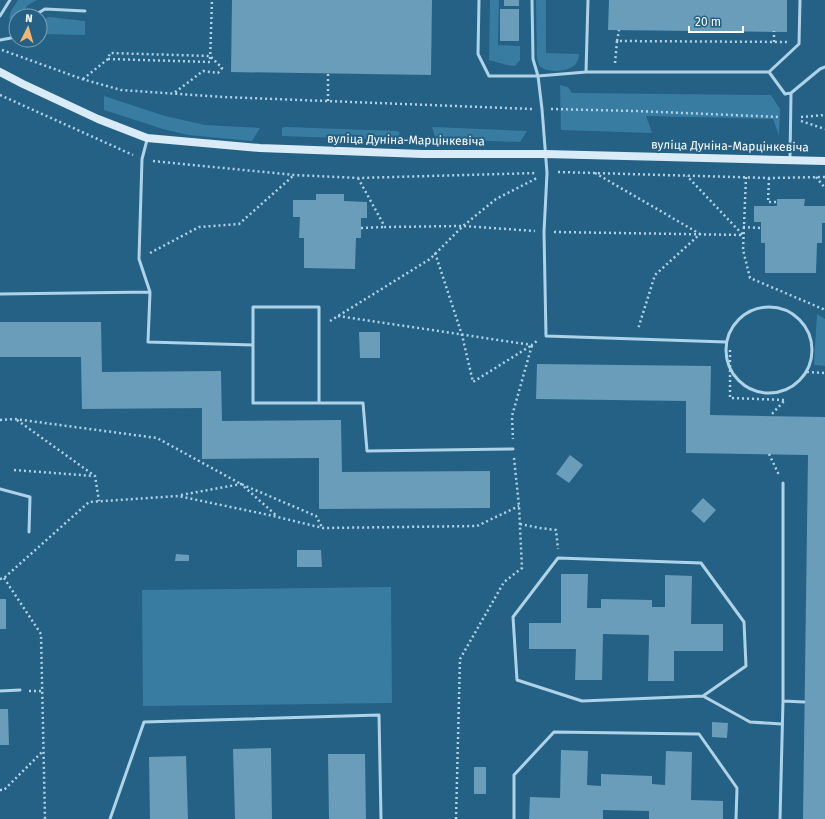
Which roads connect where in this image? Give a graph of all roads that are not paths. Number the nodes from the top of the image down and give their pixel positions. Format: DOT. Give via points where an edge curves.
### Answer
graph roads {
  1 [pos="10,0"];
  2 [pos="479,0"];
  3 [pos="532,0"];
  4 [pos="588,0"];
  5 [pos="800,0"];
  6 [pos="48,9"];
  7 [pos="85,11"];
  8 [pos="0,16"];
  9 [pos="825,68"];
  10 [pos="0,72"];
  11 [pos="586,72"];
  12 [pos="769,72"];
  13 [pos="538,76"];
  14 [pos="791,93"];
  15 [pos="147,138"];
  16 [pos="545,154"];
  17 [pos="790,159"];
  18 [pos="825,161"];
  19 [pos="150,292"];
  20 [pos="0,294"];
  21 [pos="726,342"];
  22 [pos="253,345"];
  23 [pos="319,403"];
  24 [pos="513,450"];
  25 [pos="783,483"];
  26 [pos="0,489"];
  27 [pos="29,532"];
  28 [pos="20,690"];
  29 [pos="0,691"];
  30 [pos="703,696"];
  31 [pos="783,701"];
  32 [pos="804,702"];
  33 [pos="782,724"];
  34 [pos="110,819"];
  35 [pos="381,819"];
  36 [pos="514,819"];
  37 [pos="736,819"];
  38 [pos="780,819"];
  1 -- 8 [label="lane"];
  2 -- 13 [label="lane" via="478,54 489,76"];
  3 -- 13 [label="lane" via="533,60"];
  4 -- 11 [label="lane"];
  5 -- 12 [label="lane" via="799,44"];
  6 -- 7 [label="lane"];
  9 -- 14 [label="lane" via="820,69"];
  10 -- 15 [label="street, вуліца Дуніна-Марцінкевіча" via="98,119"];
  11 -- 12 [label="lane"];
  11 -- 13 [label="lane"];
  12 -- 14 [label="lane" via="785,94"];
  13 -- 16 [label="lane"];
  14 -- 17 [label="lane"];
  15 -- 16 [label="street, вуліца Дуніна-Марцінкевіча" via="260,148 422,154"];
  15 -- 19 [label="lane" via="142,160 139,259"];
  16 -- 17 [label="street, вуліца Дуніна-Марцінкевіча"];
  16 -- 21 [label="lane" via="546,336"];
  17 -- 18 [label="street, вуліца Дуніна-Марцінкевіча"];
  19 -- 20 [label="lane"];
  19 -- 22 [label="lane" via="148,342"];
  21 -- 21 [label="lane" via="726,357 730,369 743,385 757,392 778,392 792,387 807,372 812,355 812,340 807,328 788,310 769,307 750,311 741,317 731,328"];
  22 -- 23 [label="lane" via="253,403"];
  22 -- 23 [label="lane" via="253,307 319,307"];
  23 -- 24 [label="lane" via="363,403 367,451"];
  25 -- 31 [label="lane"];
  26 -- 27 [label="lane" via="30,497"];
  28 -- 29 [label="lane"];
  30 -- 30 [label="lane" via="746,666 744,622 701,563 558,558 512,617 516,680 582,701"];
  30 -- 33 [label="lane" via="750,722"];
  31 -- 32 [label="lane"];
  31 -- 33 [label="lane"];
  33 -- 38 [label="lane"];
  34 -- 35 [label="lane" via="144,722 379,715"];
  36 -- 37 [label="lane" via="514,775 554,732 699,734 738,788"];
}
